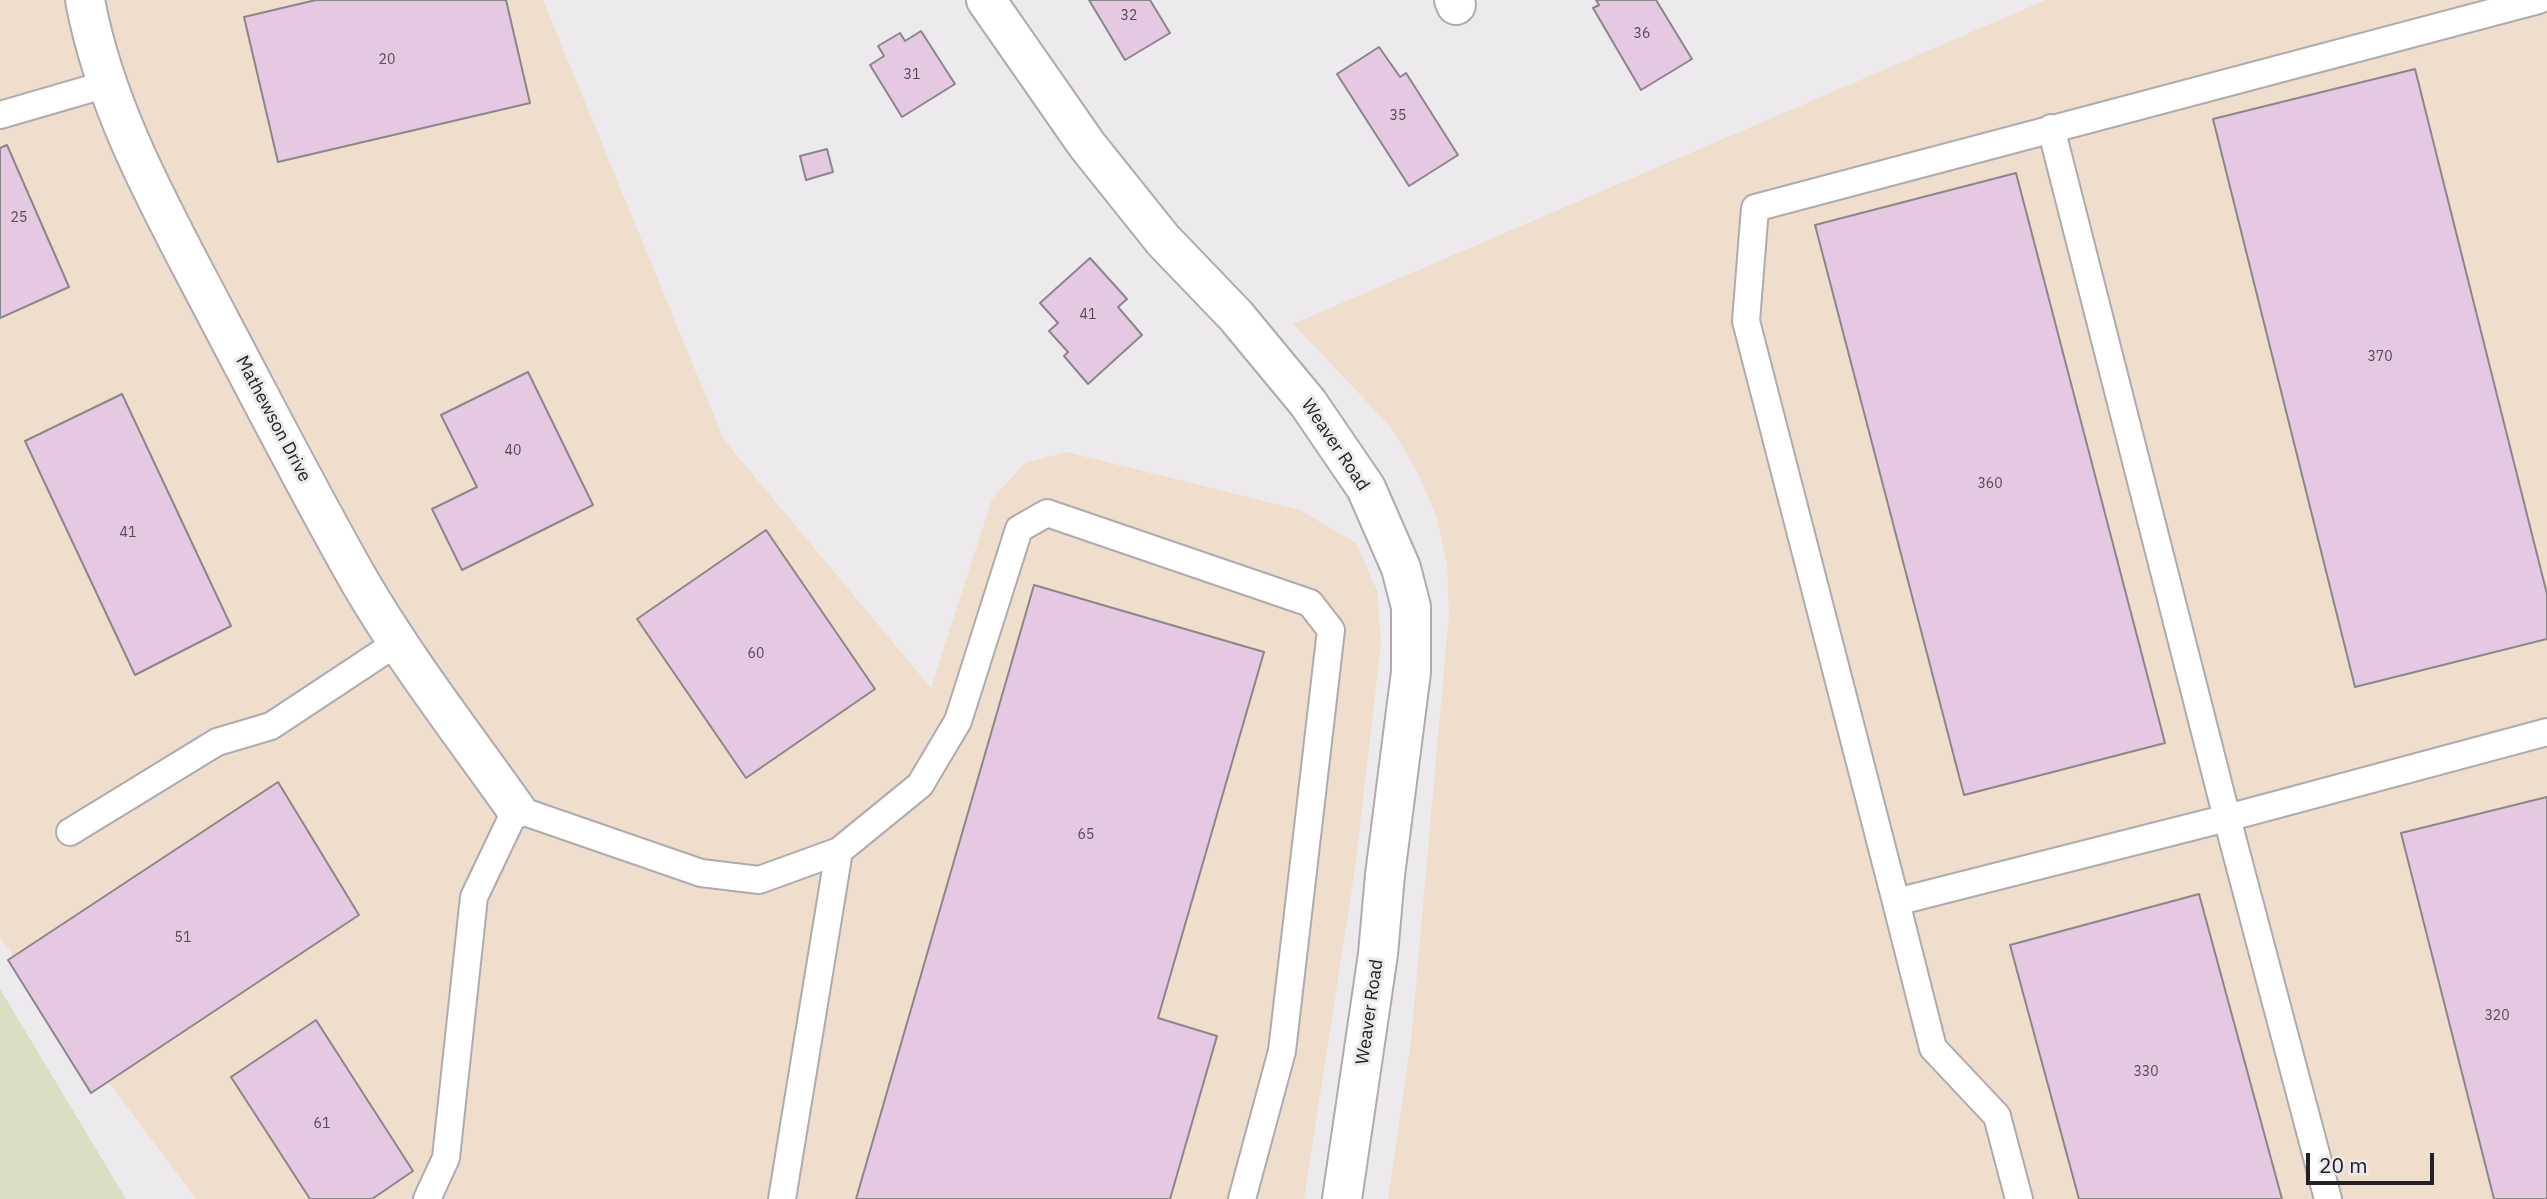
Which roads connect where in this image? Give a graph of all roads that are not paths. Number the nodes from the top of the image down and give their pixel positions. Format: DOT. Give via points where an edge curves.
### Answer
graph roads {
  1 [pos="85,0"];
  2 [pos="986,0"];
  3 [pos="2539,0"];
  4 [pos="107,84"];
  5 [pos="0,115"];
  6 [pos="2050,128"];
  7 [pos="398,642"];
  8 [pos="2547,732"];
  9 [pos="516,809"];
  10 [pos="2227,818"];
  11 [pos="70,832"];
  12 [pos="839,851"];
  13 [pos="1896,902"];
  14 [pos="427,1199"];
  15 [pos="782,1199"];
  16 [pos="1242,1199"];
  17 [pos="1342,1199"];
  18 [pos="2019,1199"];
  19 [pos="2328,1199"];
  1 -- 4 [label="street, Mathewson Drive"];
  2 -- 17 [label="street, Weaver Road" via="1087,145 1163,240 1236,316 1308,403 1366,488 1401,568 1411,607 1410,672 1378,954"];
  3 -- 6 [label="lane"];
  4 -- 5 [label="lane"];
  4 -- 7 [label="street, Mathewson Drive" via="185,255 361,583"];
  6 -- 10 [label="lane"];
  6 -- 13 [label="lane" via="1755,208 1746,321"];
  7 -- 9 [label="street, Mathewson Drive"];
  7 -- 11 [label="lane" via="271,726 217,742"];
  8 -- 10 [label="lane"];
  9 -- 12 [label="lane" via="701,873 759,880"];
  9 -- 14 [label="lane" via="474,897 446,1158"];
  10 -- 13 [label="lane"];
  10 -- 19 [label="lane"];
  12 -- 15 [label="lane"];
  12 -- 16 [label="lane" via="920,785 958,721 1019,529 1047,513 1310,603 1331,631 1282,1051"];
  13 -- 18 [label="lane" via="1933,1048 1997,1116"];
}
